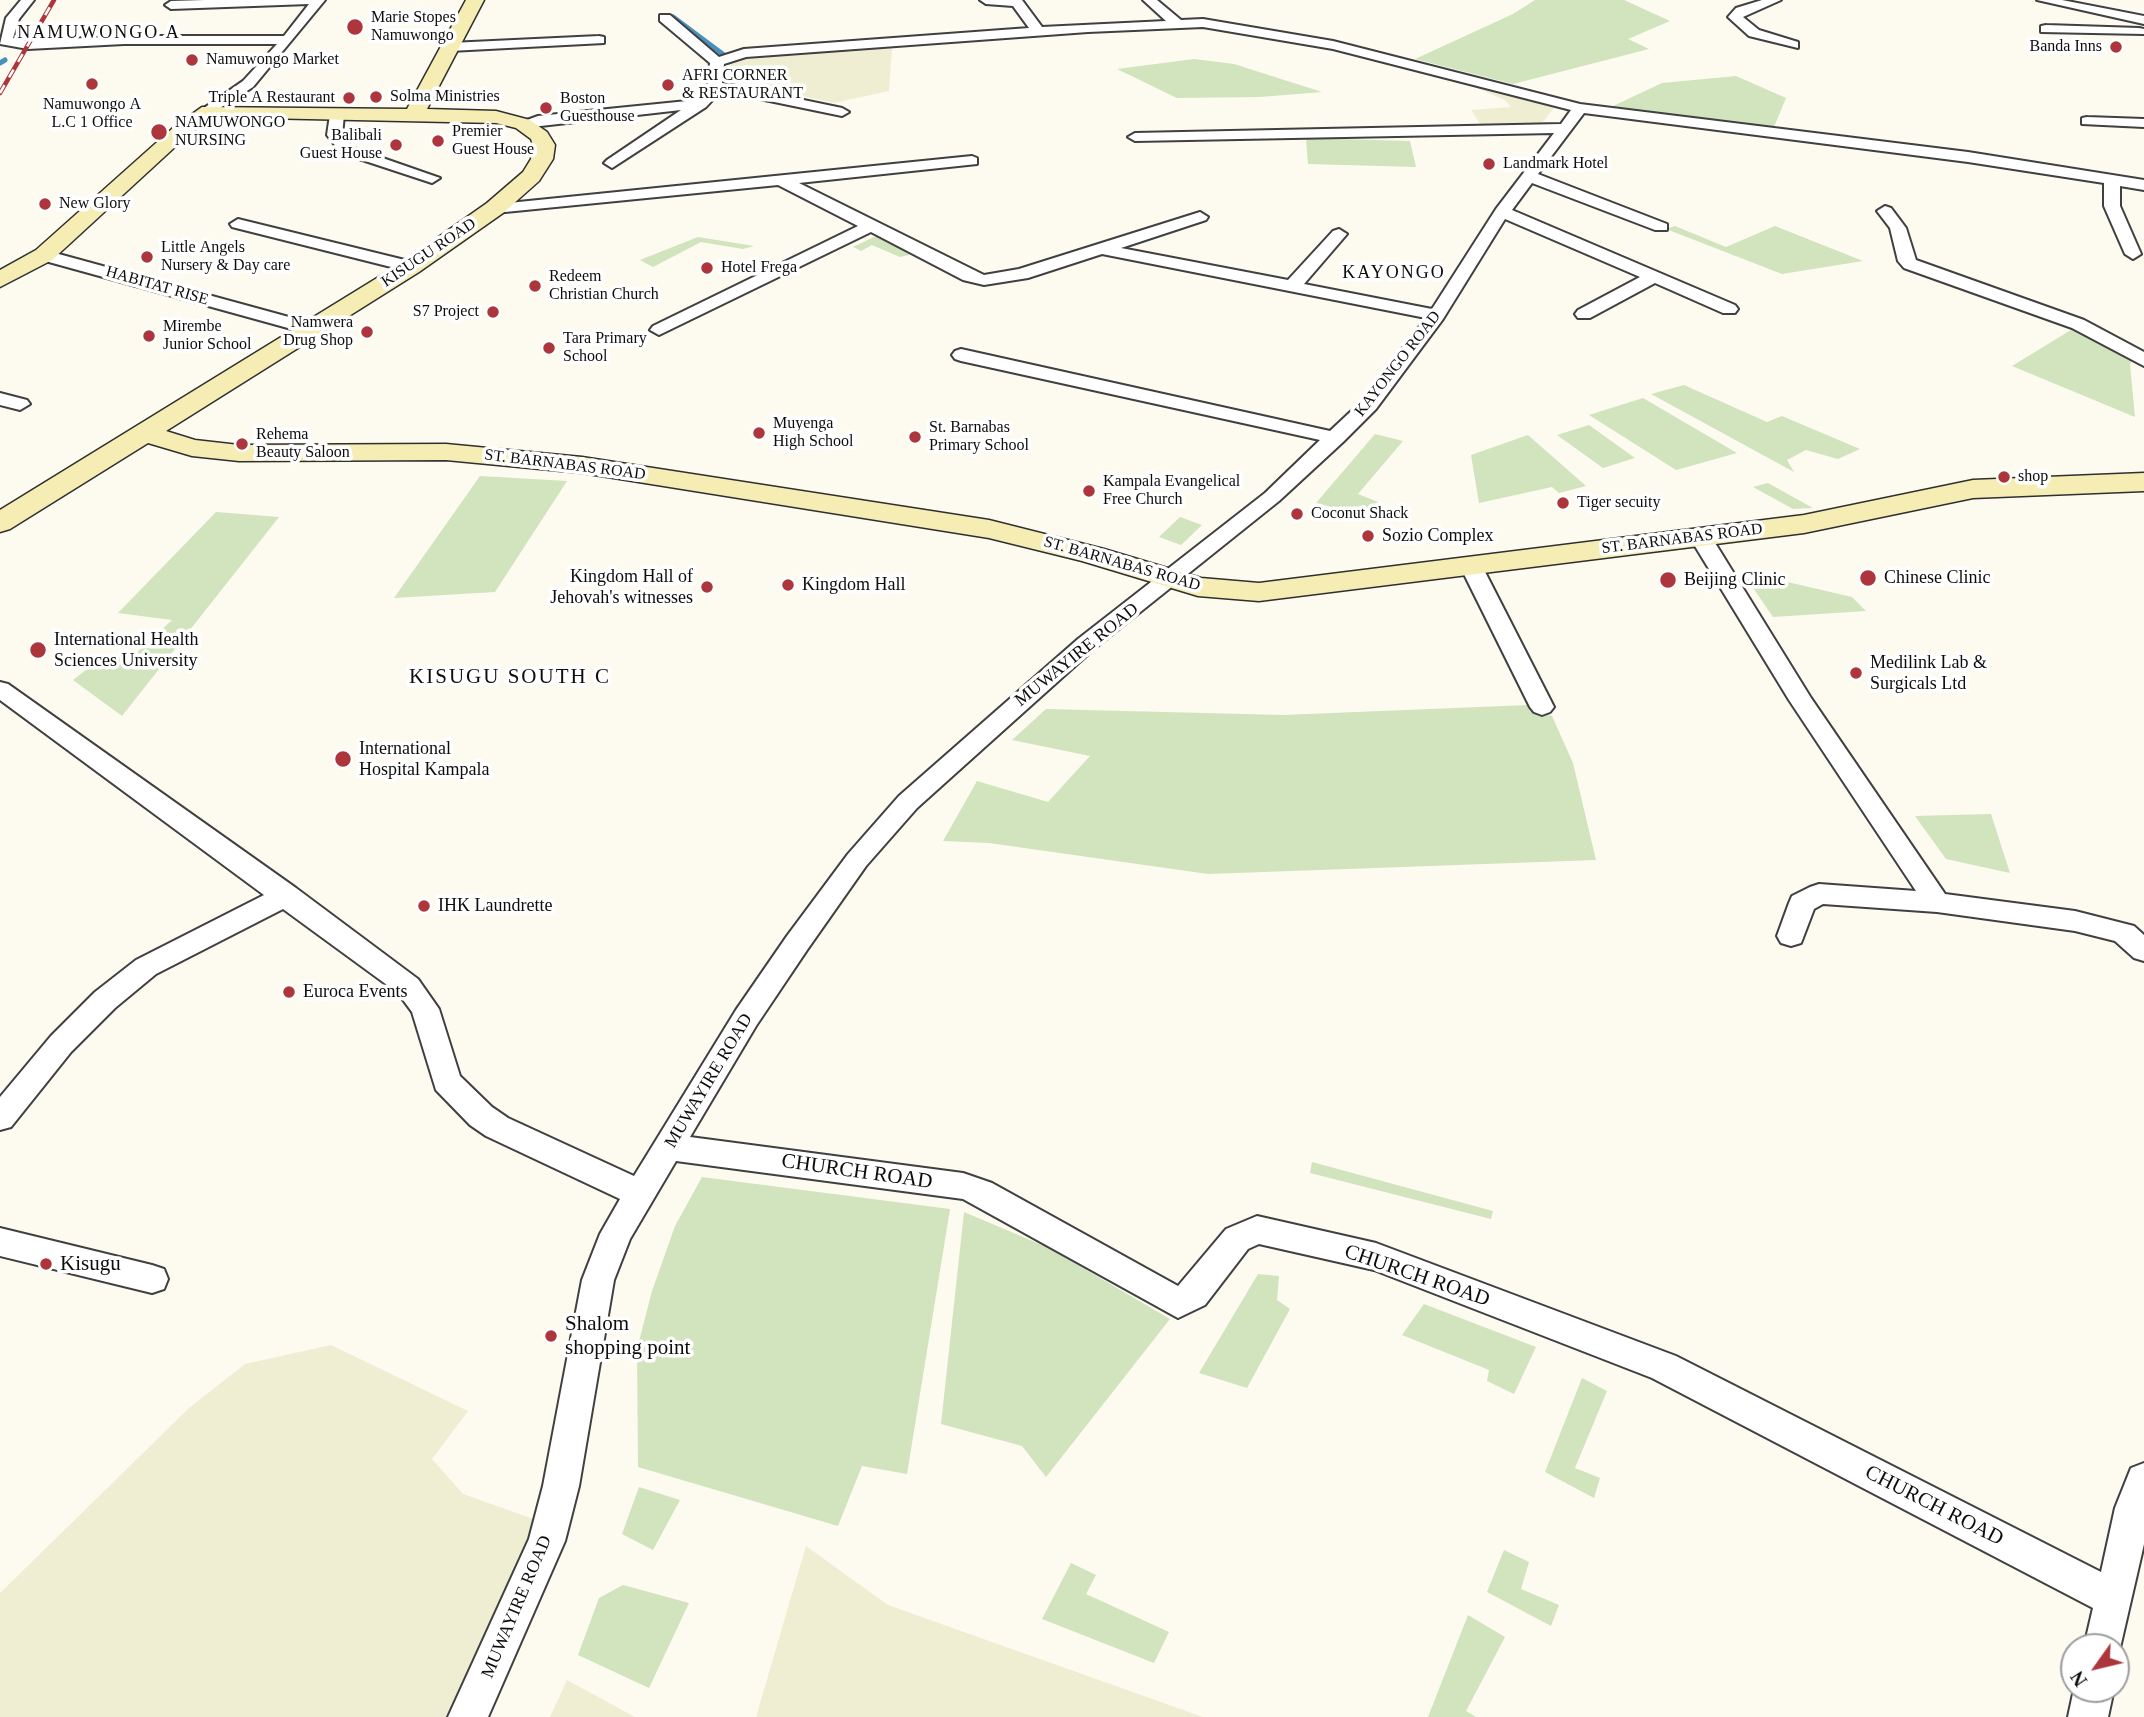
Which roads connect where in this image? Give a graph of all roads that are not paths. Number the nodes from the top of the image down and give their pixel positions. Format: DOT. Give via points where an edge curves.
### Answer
graph roads {
  1 [pos="28,0"];
  2 [pos="319,0"];
  3 [pos="475,0"];
  4 [pos="986,0"];
  5 [pos="1149,0"];
  6 [pos="1775,0"];
  7 [pos="2043,0"];
  8 [pos="171,5"];
  9 [pos="665,18"];
  10 [pos="2144,20"];
  11 [pos="1176,22"];
  12 [pos="2046,30"];
  13 [pos="1040,32"];
  14 [pos="2144,32"];
  15 [pos="288,40"];
  16 [pos="599,40"];
  17 [pos="1793,45"];
  18 [pos="450,47"];
  19 [pos="717,62"];
  20 [pos="716,86"];
  21 [pos="701,104"];
  22 [pos="1580,108"];
  23 [pos="209,111"];
  24 [pos="842,112"];
  25 [pos="337,115"];
  26 [pos="413,116"];
  27 [pos="2087,121"];
  28 [pos="2144,123"];
  29 [pos="523,124"];
  30 [pos="1562,128"];
  31 [pos="1135,137"];
  32 [pos="972,161"];
  33 [pos="612,163"];
  34 [pos="1529,176"];
  35 [pos="432,178"];
  36 [pos="2112,179"];
  37 [pos="782,180"];
  38 [pos="2144,185"];
  39 [pos="495,208"];
  40 [pos="1885,211"];
  41 [pos="1502,212"];
  42 [pos="1200,217"];
  43 [pos="238,224"];
  44 [pos="871,226"];
  45 [pos="1661,227"];
  46 [pos="1339,234"];
  47 [pos="1103,249"];
  48 [pos="2133,254"];
  49 [pos="44,255"];
  50 [pos="411,267"];
  51 [pos="1654,277"];
  52 [pos="0,280"];
  53 [pos="1292,286"];
  54 [pos="1729,309"];
  55 [pos="1584,314"];
  56 [pos="1437,316"];
  57 [pos="312,330"];
  58 [pos="659,330"];
  59 [pos="961,355"];
  60 [pos="2144,360"];
  61 [pos="0,399"];
  62 [pos="20,404"];
  63 [pos="144,433"];
  64 [pos="1336,439"];
  65 [pos="2144,482"];
  66 [pos="0,523"];
  67 [pos="1701,538"];
  68 [pos="1471,566"];
  69 [pos="1170,579"];
  70 [pos="0,689"];
  71 [pos="1542,707"];
  72 [pos="286,895"];
  73 [pos="1937,902"];
  74 [pos="1791,936"];
  75 [pos="2144,951"];
  76 [pos="0,1118"];
  77 [pos="669,1147"];
  78 [pos="641,1194"];
  79 [pos="0,1242"];
  80 [pos="152,1279"];
  81 [pos="2144,1480"];
  82 [pos="2114,1599"];
  83 [pos="2106,1633"];
  84 [pos="468,1717"];
  1 -- 15 [label="street" via="13,18 5,41 28,45"];
  2 -- 8 [label="street"];
  2 -- 15 [label="street"];
  3 -- 18 [label="street"];
  4 -- 13 [label="street" via="1017,3"];
  5 -- 11 [label="street"];
  6 -- 17 [label="street" via="1735,17 1754,33"];
  7 -- 10 [label="street"];
  9 -- 19 [label="street"];
  11 -- 13 [label="street"];
  11 -- 22 [label="street" via="1232,26 1333,45"];
  12 -- 14 [label="street"];
  13 -- 19 [label="street" via="768,50"];
  15 -- 23 [label="street" via="247,84"];
  16 -- 18 [label="street"];
  18 -- 26 [label="street"];
  19 -- 20 [label="street"];
  20 -- 21 [label="street"];
  20 -- 24 [label="street"];
  21 -- 29 [label="street"];
  21 -- 33 [label="street"];
  22 -- 30 [label="street, KAYONGO ROAD"];
  22 -- 36 [label="street" via="1968,156"];
  23 -- 25 [label="street"];
  23 -- 49 [label="street"];
  25 -- 26 [label="street"];
  25 -- 35 [label="street" via="334,135 346,150"];
  26 -- 29 [label="street" via="496,117"];
  27 -- 28 [label="street"];
  29 -- 39 [label="street, KISUGU ROAD" via="540,136 542,159 531,176"];
  30 -- 31 [label="street"];
  30 -- 34 [label="street, KAYONGO ROAD"];
  32 -- 37 [label="street"];
  34 -- 41 [label="street, KAYONGO ROAD"];
  34 -- 45 [label="street"];
  36 -- 38 [label="street"];
  36 -- 48 [label="street" via="2112,206"];
  37 -- 39 [label="street"];
  37 -- 44 [label="street"];
  39 -- 50 [label="street, KISUGU ROAD"];
  40 -- 60 [label="street" via="1898,228 1910,264 2078,324"];
  41 -- 51 [label="street"];
  41 -- 56 [label="street, KAYONGO ROAD"];
  42 -- 47 [label="street"];
  43 -- 50 [label="street"];
  44 -- 47 [label="street" via="984,280 1006,278"];
  44 -- 58 [label="street"];
  46 -- 53 [label="street"];
  47 -- 53 [label="street"];
  49 -- 52 [label="street"];
  49 -- 57 [label="street, HABITAT RISE"];
  50 -- 57 [label="street, KISUGU ROAD"];
  51 -- 54 [label="street"];
  51 -- 55 [label="street"];
  53 -- 56 [label="street"];
  56 -- 64 [label="street, KAYONGO ROAD"];
  57 -- 63 [label="street, KISUGU ROAD"];
  59 -- 64 [label="street"];
  61 -- 62 [label="street"];
  63 -- 66 [label="street, KISUGU ROAD"];
  63 -- 69 [label="street, ST. BARNABAS ROAD" via="192,448 239,453 446,452 582,466 989,529"];
  64 -- 69 [label="street, KAYONGO ROAD"];
  65 -- 67 [label="street, ST. BARNABAS ROAD" via="1973,489 1861,514"];
  67 -- 68 [label="street, ST. BARNABAS ROAD"];
  67 -- 73 [label="street" via="1801,700"];
  68 -- 69 [label="street, ST. BARNABAS ROAD" via="1259,592 1198,587"];
  68 -- 71 [label="street"];
  69 -- 77 [label="street, MUWAYIRE ROAD" via="1086,644 908,802 857,860 797,943"];
  70 -- 72 [label="street"];
  72 -- 76 [label="street" via="146,967 61,1044"];
  72 -- 78 [label="street" via="416,995 447,1082 481,1116"];
  73 -- 74 [label="street" via="1814,895 1802,904"];
  73 -- 75 [label="street" via="2098,926 2124,933"];
  77 -- 78 [label="street, MUWAYIRE ROAD"];
  77 -- 82 [label="street, CHURCH ROAD" via="963,1186 1178,1303 1193,1295 1237,1239 1257,1230 1376,1257 1664,1367"];
  78 -- 84 [label="street, MUWAYIRE ROAD" via="616,1234 598,1280 547,1541"];
  79 -- 80 [label="street"];
  81 -- 82 [label="street" via="2133,1508"];
  82 -- 83 [label="street"];
}
